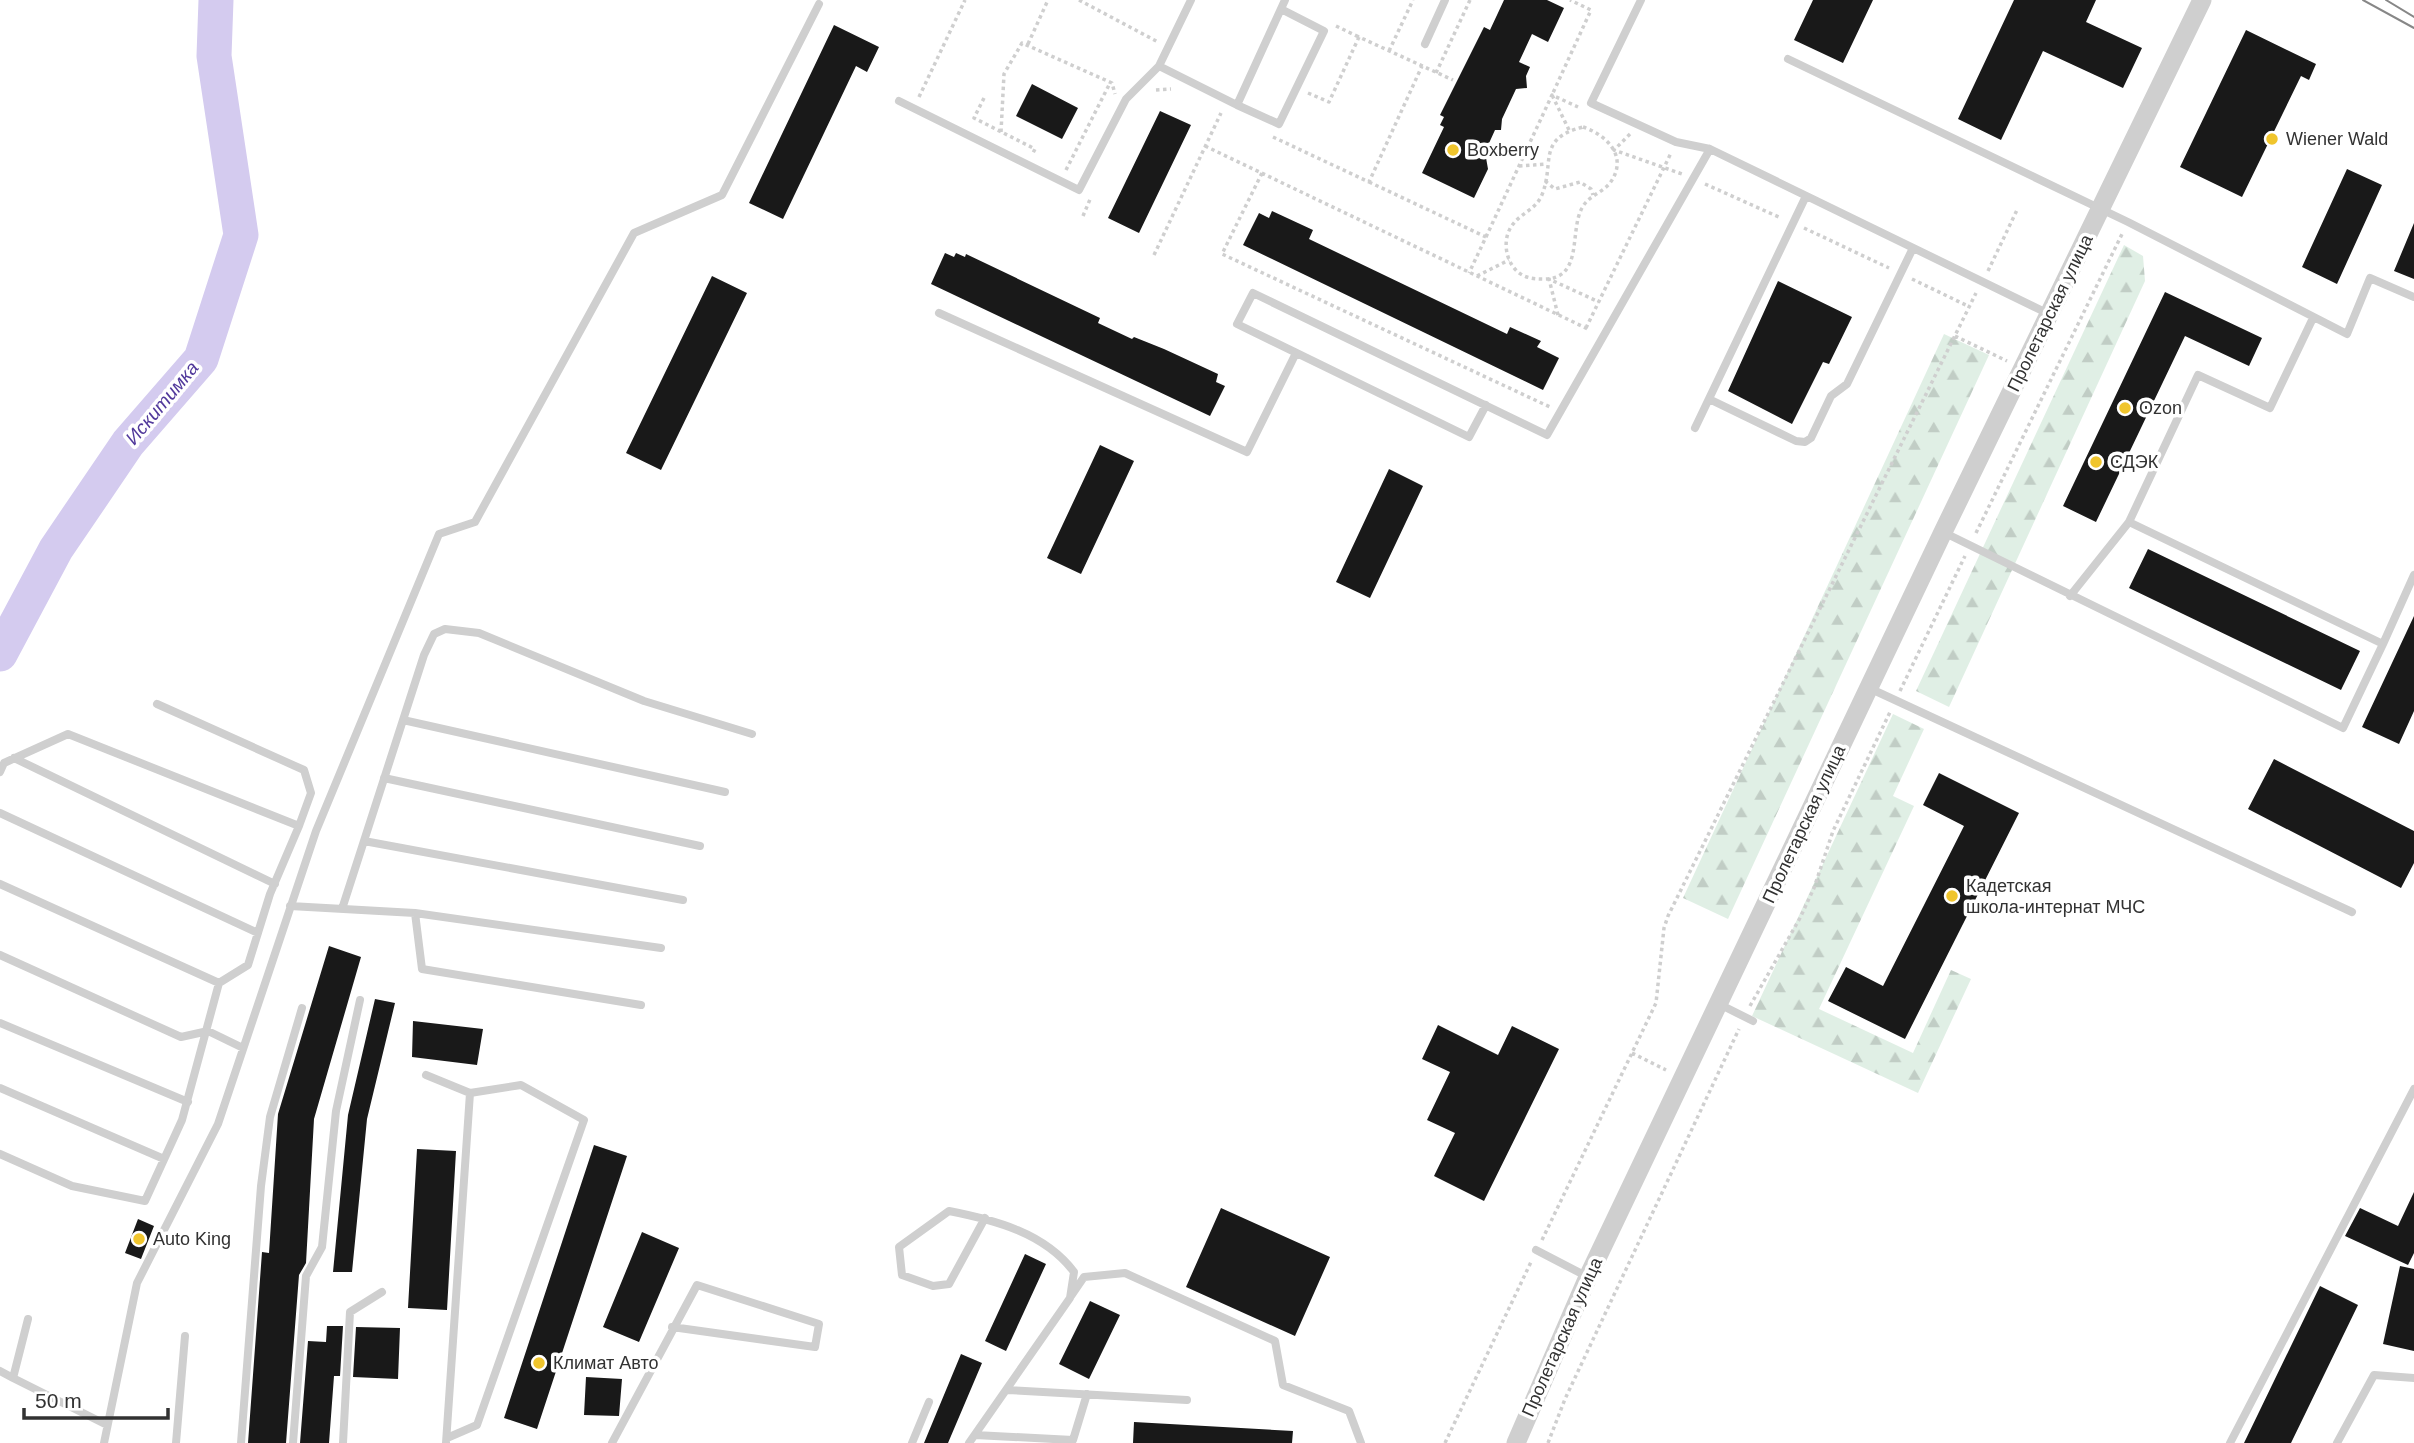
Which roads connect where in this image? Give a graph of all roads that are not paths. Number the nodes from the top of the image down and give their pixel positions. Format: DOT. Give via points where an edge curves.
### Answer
graph roads {
  1 [pos="1191,0"];
  2 [pos="1285,0"];
  3 [pos="1446,0"];
  4 [pos="1641,0"];
  5 [pos="2202,0"];
  6 [pos="819,4"];
  7 [pos="1281,9"];
  8 [pos="1425,44"];
  9 [pos="1787,59"];
  10 [pos="1159,66"];
  11 [pos="899,101"];
  12 [pos="1237,105"];
  13 [pos="1710,149"];
  14 [pos="1806,196"];
  15 [pos="2101,209"];
  16 [pos="1913,248"];
  17 [pos="2414,297"];
  18 [pos="939,313"];
  19 [pos="2049,314"];
  20 [pos="2313,318"];
  21 [pos="1296,353"];
  22 [pos="1709,399"];
  23 [pos="1486,405"];
  24 [pos="1695,428"];
  25 [pos="2129,522"];
  26 [pos="1943,532"];
  27 [pos="2414,575"];
  28 [pos="2070,596"];
  29 [pos="2383,644"];
  30 [pos="1869,688"];
  31 [pos="158,704"];
  32 [pos="403,720"];
  33 [pos="752,734"];
  34 [pos="14,758"];
  35 [pos="0,772"];
  36 [pos="384,778"];
  37 [pos="725,792"];
  38 [pos="0,813"];
  39 [pos="299,826"];
  40 [pos="364,841"];
  41 [pos="700,846"];
  42 [pos="0,884"];
  43 [pos="275,884"];
  44 [pos="683,900"];
  45 [pos="290,906"];
  46 [pos="342,909"];
  47 [pos="2352,912"];
  48 [pos="415,913"];
  49 [pos="258,933"];
  50 [pos="661,948"];
  51 [pos="0,955"];
  52 [pos="219,983"];
  53 [pos="360,1000"];
  54 [pos="1719,1004"];
  55 [pos="641,1005"];
  56 [pos="302,1009"];
  57 [pos="1749,1019"];
  58 [pos="0,1023"];
  59 [pos="208,1031"];
  60 [pos="243,1048"];
  61 [pos="426,1075"];
  62 [pos="0,1088"];
  63 [pos="2414,1089"];
  64 [pos="470,1093"];
  65 [pos="188,1102"];
  66 [pos="0,1154"];
  67 [pos="164,1159"];
  68 [pos="985,1218"];
  69 [pos="1536,1250"];
  70 [pos="1588,1277"];
  71 [pos="382,1292"];
  72 [pos="1070,1298"];
  73 [pos="28,1319"];
  74 [pos="672,1327"];
  75 [pos="185,1336"];
  76 [pos="0,1371"];
  77 [pos="13,1378"];
  78 [pos="2414,1378"];
  79 [pos="1007,1390"];
  80 [pos="1087,1394"];
  81 [pos="1186,1400"];
  82 [pos="929,1402"];
  83 [pos="107,1425"];
  84 [pos="975,1435"];
  85 [pos="446,1440"];
  86 [pos="104,1443"];
  87 [pos="176,1443"];
  88 [pos="241,1443"];
  89 [pos="293,1443"];
  90 [pos="343,1443"];
  91 [pos="612,1443"];
  92 [pos="912,1443"];
  93 [pos="969,1443"];
  94 [pos="1361,1443"];
  95 [pos="1516,1443"];
  96 [pos="2230,1443"];
  97 [pos="2337,1443"];
  1 -- 10 [label="lane"];
  2 -- 7 [label="lane"];
  3 -- 8 [label="lane"];
  4 -- 13 [label="lane" via="1591,103 1676,142"];
  5 -- 15 [label="street, Пролетарская улица"];
  6 -- 45 [label="lane" via="722,195 634,233 475,522 439,534 316,831"];
  7 -- 12 [label="lane"];
  7 -- 12 [label="lane" via="1324,31 1279,124"];
  9 -- 15 [label="lane"];
  10 -- 11 [label="lane" via="1126,99 1079,190"];
  10 -- 12 [label="lane"];
  13 -- 14 [label="lane"];
  13 -- 23 [label="lane" via="1547,435"];
  14 -- 16 [label="lane"];
  14 -- 22 [label="lane"];
  15 -- 19 [label="street, Пролетарская улица"];
  15 -- 20 [label="lane"];
  16 -- 19 [label="lane"];
  16 -- 22 [label="lane" via="1847,384 1831,396 1811,438 1796,442"];
  17 -- 20 [label="lane" via="2370,278 2347,334"];
  18 -- 21 [label="lane" via="1248,452"];
  19 -- 26 [label="street, Пролетарская улица"];
  20 -- 25 [label="lane" via="2270,408 2199,374"];
  21 -- 23 [label="lane" via="1469,437"];
  21 -- 23 [label="lane" via="1237,324 1253,293"];
  22 -- 24 [label="lane"];
  25 -- 28 [label="lane"];
  25 -- 29 [label="lane"];
  26 -- 28 [label="lane"];
  26 -- 30 [label="street, Пролетарская улица"];
  27 -- 29 [label="lane"];
  28 -- 29 [label="lane" via="2343,728"];
  30 -- 47 [label="lane"];
  30 -- 54 [label="street, Пролетарская улица"];
  31 -- 39 [label="lane" via="304,770 312,793"];
  32 -- 33 [label="lane" via="424,655 434,634 445,629 479,633 644,701"];
  32 -- 36 [label="lane"];
  32 -- 37 [label="lane"];
  34 -- 35 [label="lane" via="5,762"];
  34 -- 39 [label="lane" via="68,734"];
  34 -- 43 [label="lane"];
  36 -- 40 [label="lane"];
  36 -- 41 [label="lane"];
  38 -- 49 [label="lane"];
  39 -- 43 [label="lane"];
  40 -- 44 [label="lane"];
  40 -- 46 [label="lane"];
  42 -- 52 [label="lane"];
  43 -- 49 [label="lane"];
  45 -- 46 [label="lane"];
  45 -- 60 [label="lane"];
  46 -- 48 [label="lane"];
  48 -- 50 [label="lane"];
  48 -- 55 [label="lane" via="422,969"];
  49 -- 52 [label="lane" via="248,965"];
  51 -- 59 [label="lane" via="181,1037"];
  52 -- 59 [label="lane"];
  53 -- 89 [label="lane" via="336,1111 322,1247 306,1276"];
  54 -- 57 [label="lane"];
  54 -- 70 [label="street, Пролетарская улица"];
  56 -- 88 [label="lane" via="270,1118"];
  58 -- 65 [label="lane"];
  59 -- 60 [label="lane"];
  59 -- 65 [label="lane"];
  60 -- 83 [label="lane" via="218,1124 137,1283"];
  61 -- 64 [label="lane"];
  62 -- 67 [label="lane"];
  63 -- 96 [label="lane"];
  64 -- 85 [label="lane"];
  64 -- 85 [label="lane" via="522,1085 584,1120 477,1425"];
  65 -- 67 [label="lane"];
  66 -- 67 [label="lane" via="72,1186 145,1201"];
  68 -- 68 [label="lane" via="949,1211 921,1228 899,1247 902,1275 933,1286 949,1284"];
  68 -- 72 [label="lane" via="1026,1233 1064,1258 1074,1272"];
  69 -- 70 [label="lane"];
  70 -- 95 [label="street, Пролетарская улица"];
  71 -- 90 [label="lane" via="350,1312"];
  72 -- 79 [label="lane"];
  72 -- 94 [label="lane" via="1084,1277 1125,1273 1275,1341 1283,1385 1349,1411"];
  73 -- 77 [label="lane"];
  74 -- 74 [label="lane" via="697,1285 819,1324 815,1347"];
  74 -- 91 [label="lane"];
  75 -- 87 [label="lane"];
  76 -- 77 [label="lane"];
  77 -- 83 [label="lane"];
  78 -- 97 [label="lane" via="2374,1375"];
  79 -- 80 [label="lane"];
  79 -- 84 [label="lane"];
  80 -- 81 [label="lane"];
  80 -- 84 [label="lane" via="1073,1440"];
  82 -- 92 [label="lane"];
  83 -- 86 [label="lane"];
  84 -- 93 [label="lane"];
}
